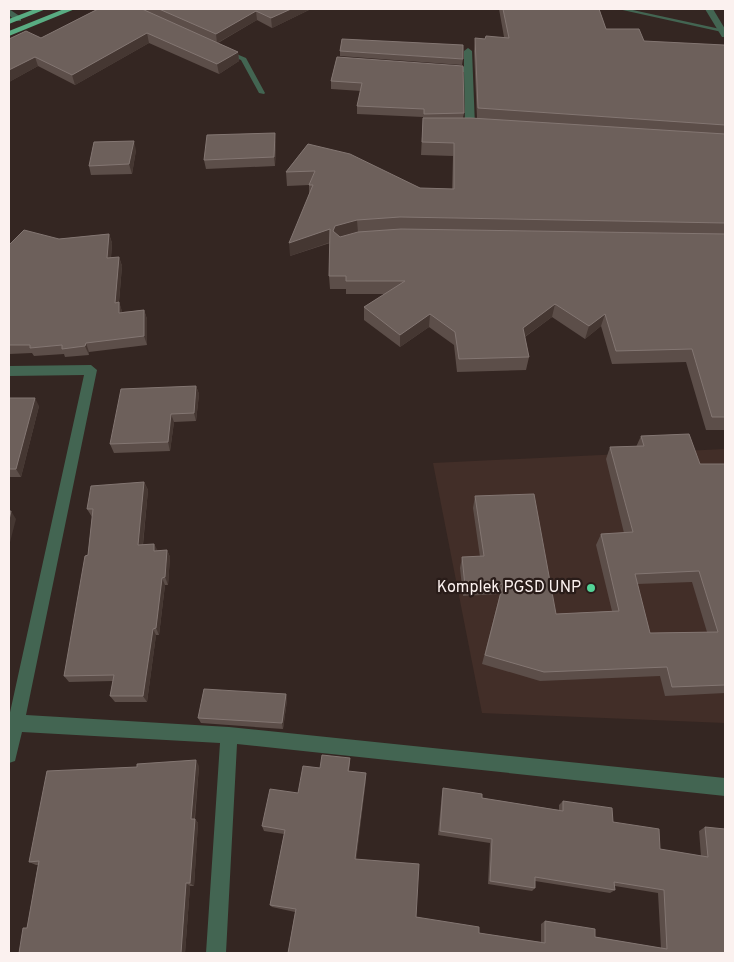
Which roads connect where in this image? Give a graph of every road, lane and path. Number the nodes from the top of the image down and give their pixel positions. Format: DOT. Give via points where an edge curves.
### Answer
graph roads {
  1 [pos="42,9"];
  2 [pos="71,9"];
  3 [pos="621,9"];
  4 [pos="709,9"];
  5 [pos="9,11"];
  6 [pos="18,19"];
  7 [pos="9,22"];
  8 [pos="724,32"];
  9 [pos="9,34"];
  10 [pos="218,47"];
  11 [pos="468,51"];
  12 [pos="432,68"];
  13 [pos="469,70"];
  14 [pos="262,93"];
  15 [pos="471,126"];
  16 [pos="9,371"];
  17 [pos="15,723"];
  18 [pos="229,735"];
  19 [pos="9,755"];
  20 [pos="725,787"];
  21 [pos="216,953"];
  1 -- 6 [label="highway"];
  2 -- 9 [label="highway"];
  3 -- 8 [label="lane"];
  4 -- 8 [label="street"];
  5 -- 6 [label="street"];
  6 -- 7 [label="highway"];
  10 -- 14 [label="lane" via="244,59"];
  11 -- 13 [label="street"];
  12 -- 13 [label="street"];
  13 -- 15 [label="street"];
  16 -- 17 [label="street" via="91,370"];
  17 -- 18 [label="street"];
  17 -- 19 [label="street"];
  18 -- 20 [label="street"];
  18 -- 21 [label="street"];
}
